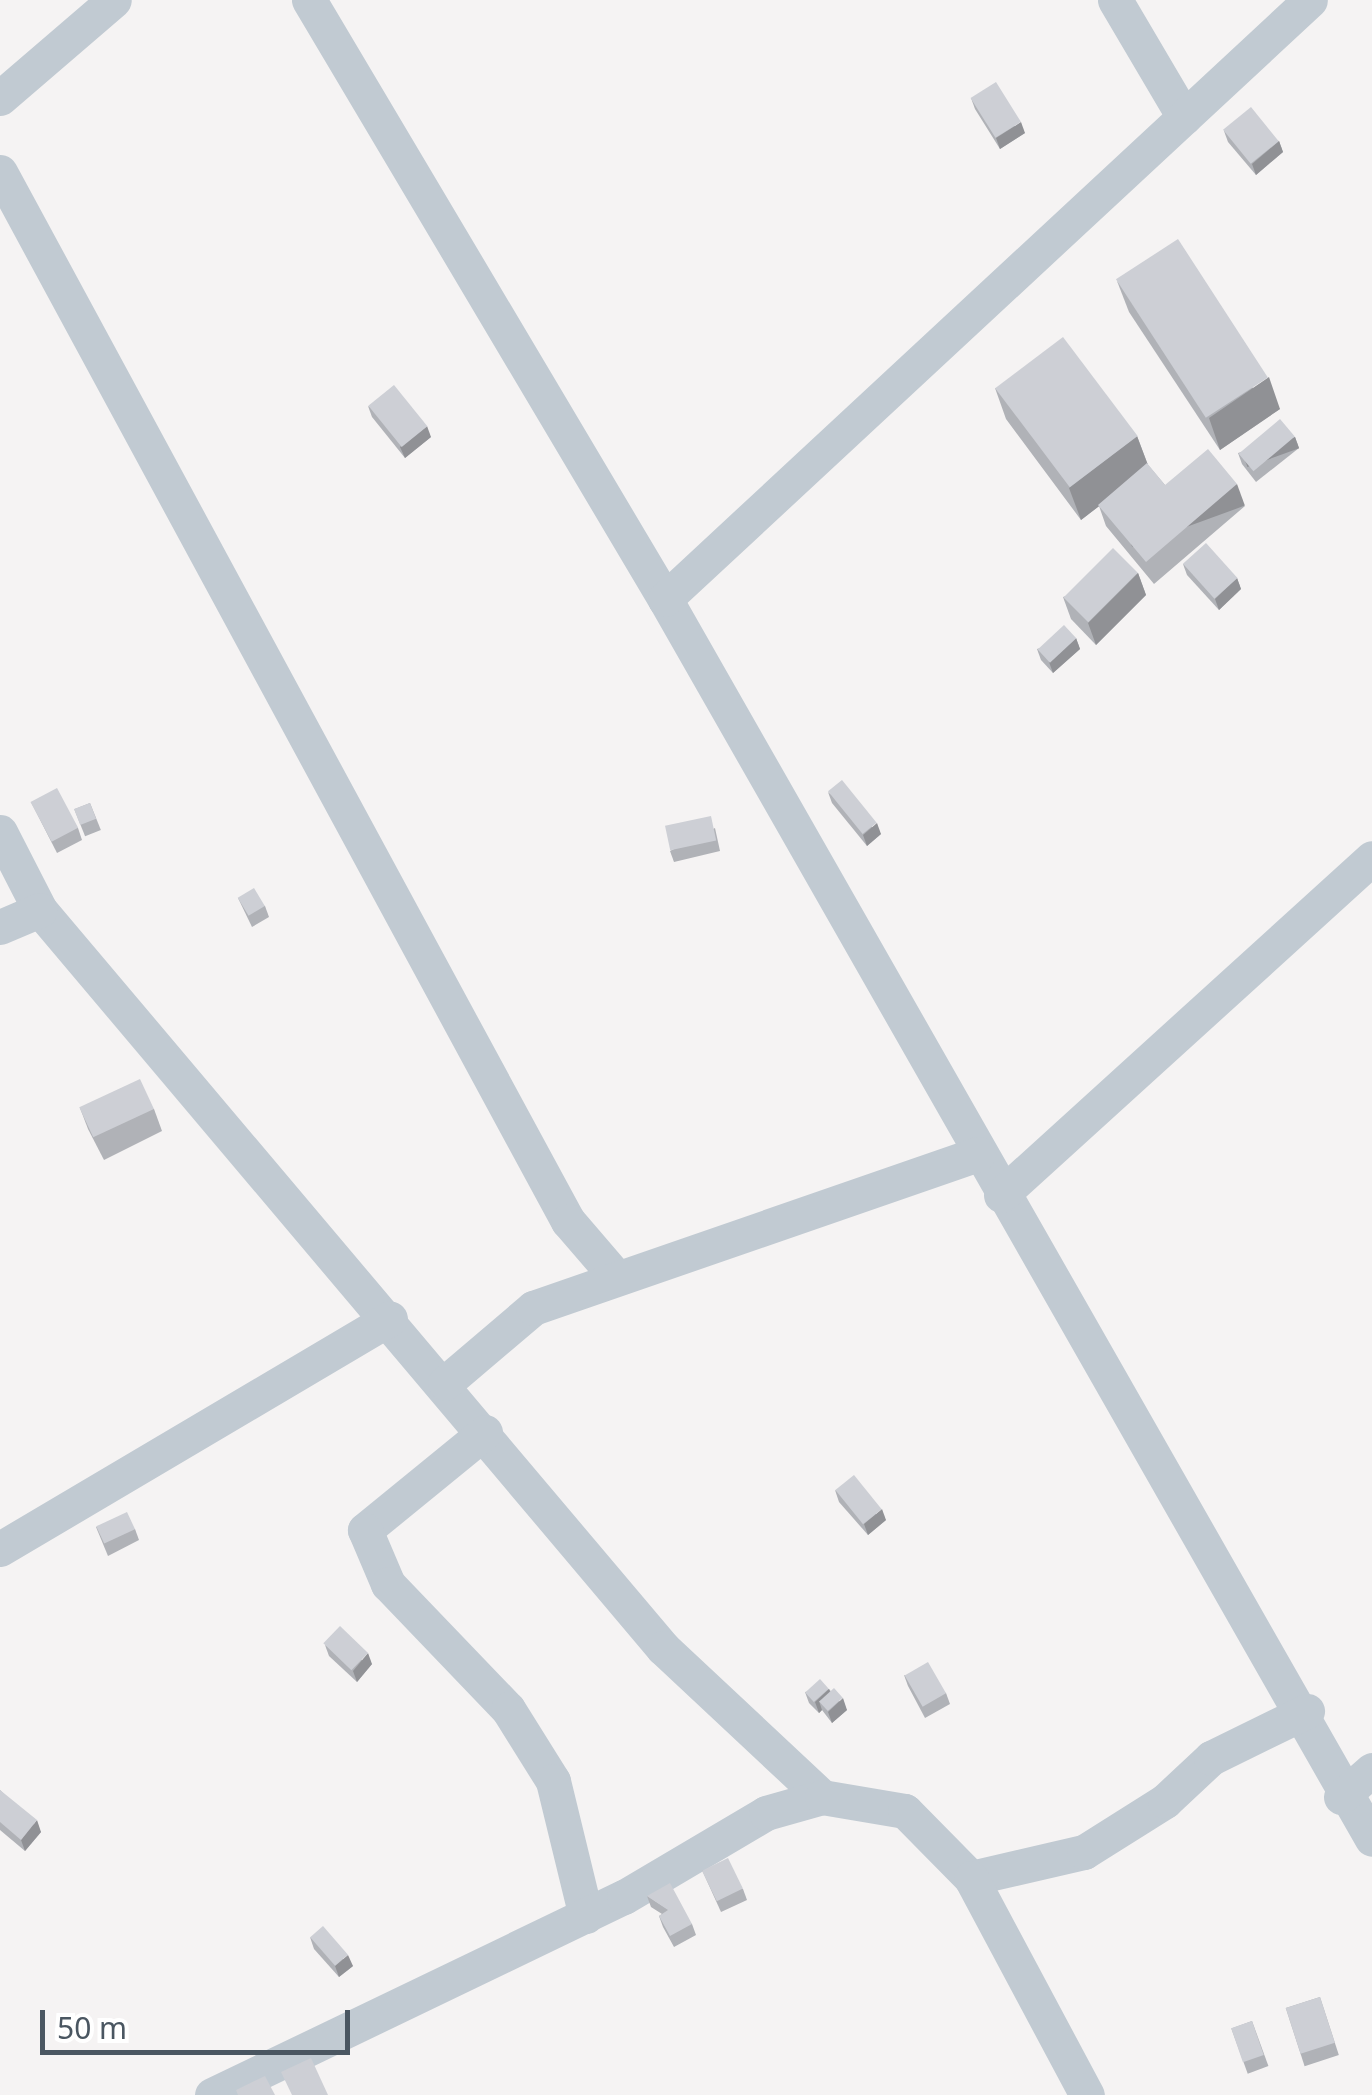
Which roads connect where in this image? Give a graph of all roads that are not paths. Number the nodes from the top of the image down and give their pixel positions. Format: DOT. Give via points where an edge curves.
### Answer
graph roads {
  1 [pos="114,0"];
  2 [pos="310,0"];
  3 [pos="1115,0"];
  4 [pos="1310,0"];
  5 [pos="0,98"];
  6 [pos="1184,117"];
  7 [pos="0,172"];
  8 [pos="664,600"];
  9 [pos="0,832"];
  10 [pos="1372,858"];
  11 [pos="40,910"];
  12 [pos="0,928"];
  13 [pos="978,1154"];
  14 [pos="1001,1195"];
  15 [pos="617,1278"];
  16 [pos="390,1318"];
  17 [pos="445,1384"];
  18 [pos="485,1432"];
  19 [pos="0,1549"];
  20 [pos="1306,1711"];
  21 [pos="1372,1770"];
  22 [pos="822,1797"];
  23 [pos="1341,1797"];
  24 [pos="1372,1840"];
  25 [pos="971,1878"];
  26 [pos="586,1916"];
  27 [pos="212,2095"];
  28 [pos="1086,2095"];
  1 -- 5 [label="street"];
  2 -- 8 [label="street"];
  3 -- 6 [label="street"];
  4 -- 6 [label="street"];
  6 -- 8 [label="street"];
  7 -- 15 [label="street" via="568,1221"];
  8 -- 13 [label="street"];
  9 -- 11 [label="street"];
  10 -- 14 [label="street"];
  11 -- 12 [label="street"];
  11 -- 16 [label="street"];
  13 -- 14 [label="street"];
  13 -- 15 [label="street"];
  14 -- 20 [label="street"];
  15 -- 17 [label="street" via="534,1308"];
  16 -- 17 [label="street"];
  16 -- 19 [label="street"];
  17 -- 18 [label="street"];
  18 -- 22 [label="street" via="662,1648"];
  18 -- 26 [label="street" via="365,1530 388,1584 508,1709 553,1781"];
  20 -- 23 [label="street"];
  20 -- 25 [label="street" via="1211,1758 1165,1801 1084,1852"];
  21 -- 23 [label="street"];
  22 -- 25 [label="street" via="905,1811"];
  22 -- 26 [label="street" via="766,1812"];
  23 -- 24 [label="street"];
  25 -- 28 [label="street"];
  26 -- 27 [label="street"];
}
